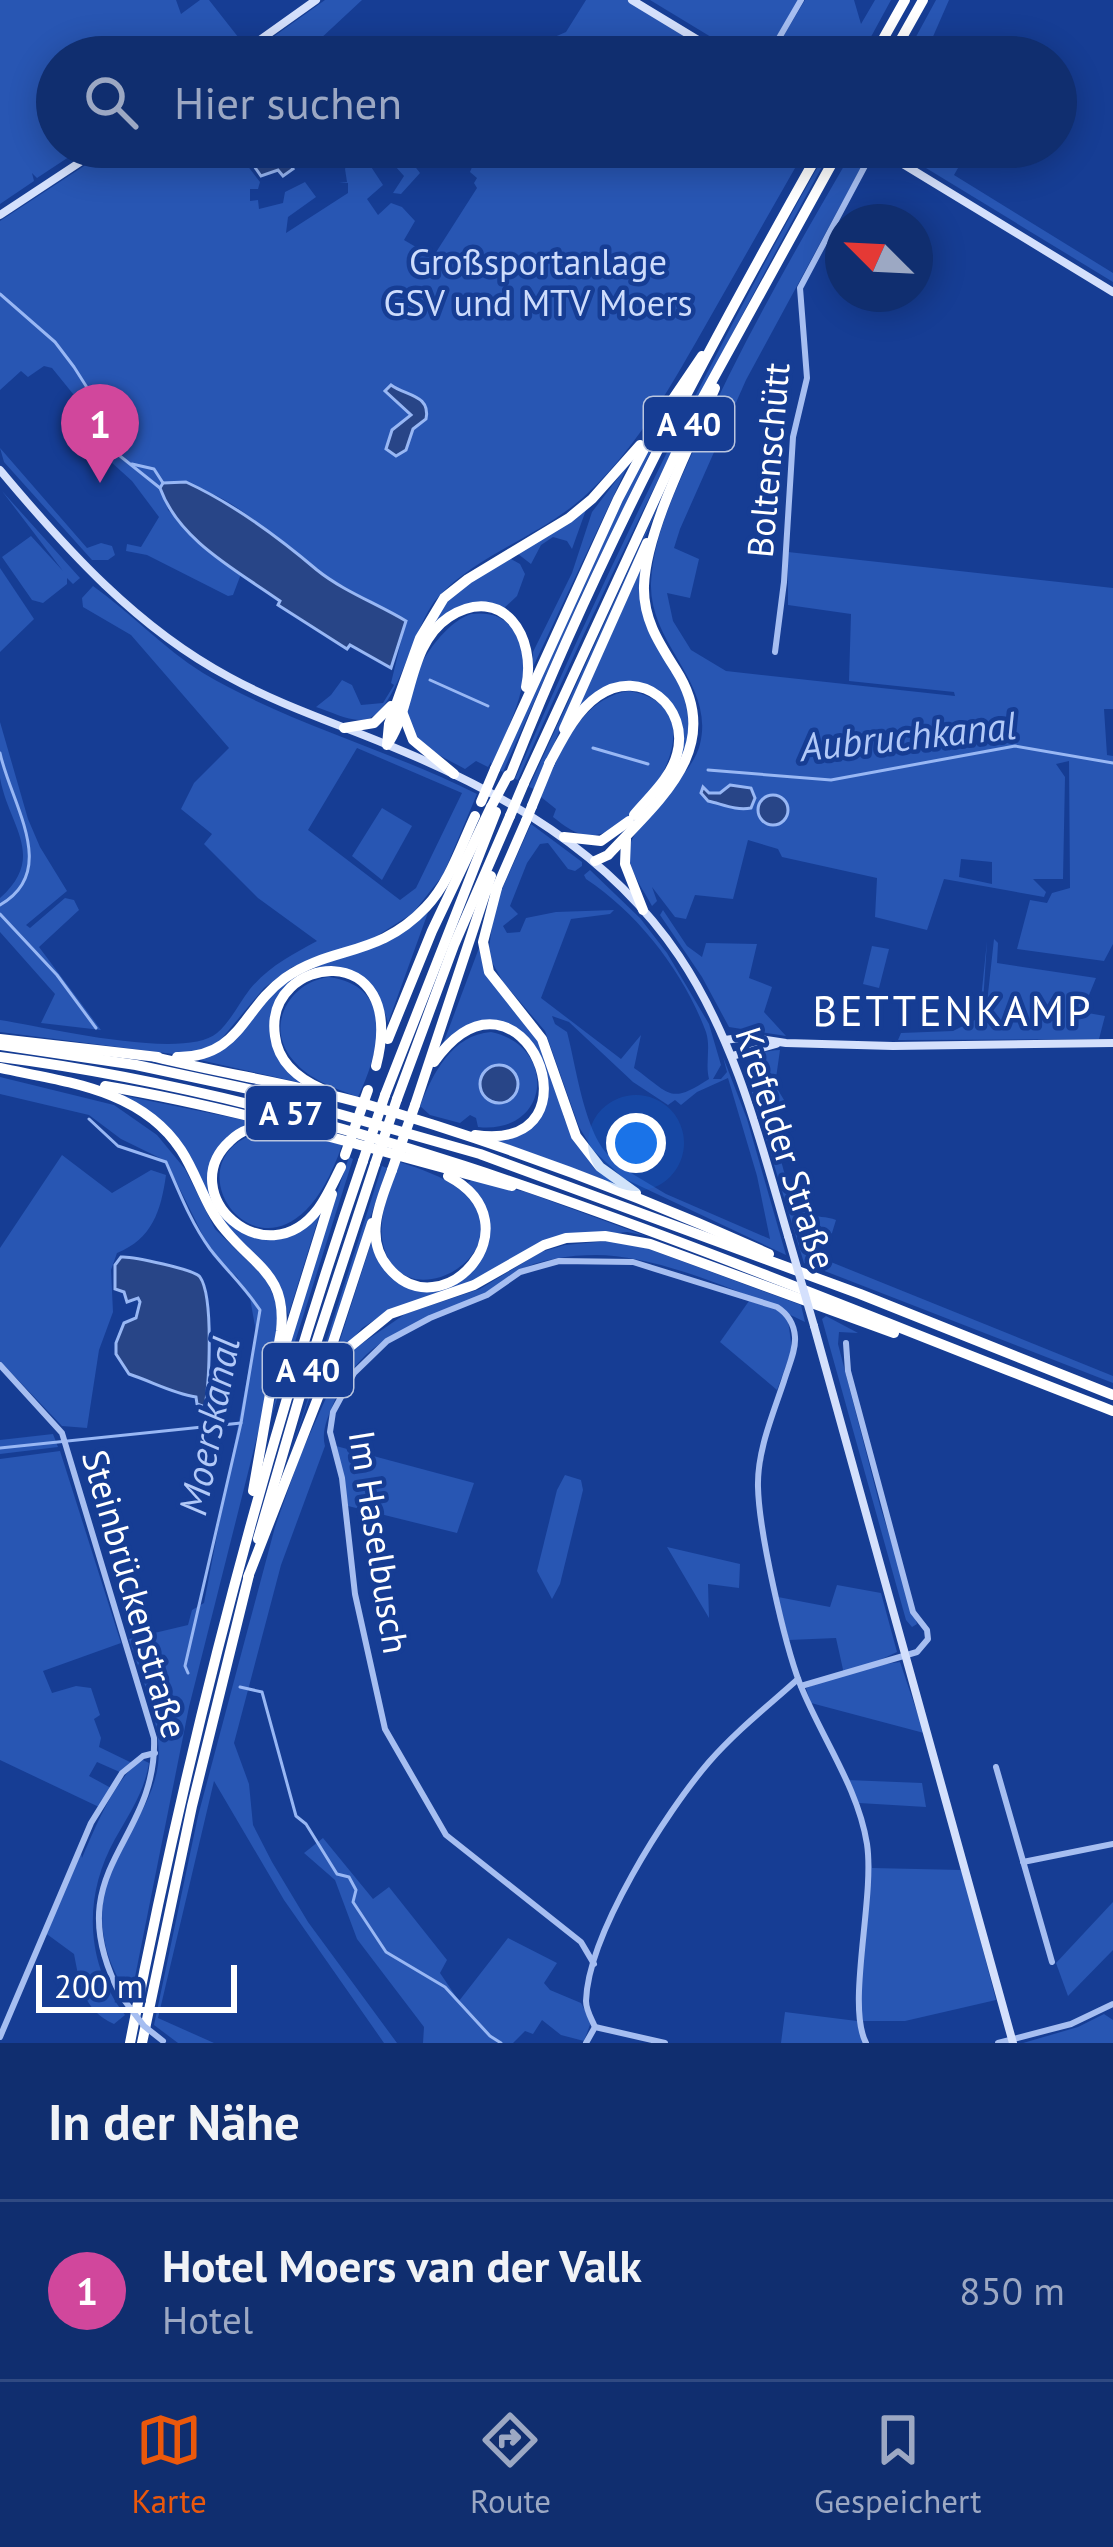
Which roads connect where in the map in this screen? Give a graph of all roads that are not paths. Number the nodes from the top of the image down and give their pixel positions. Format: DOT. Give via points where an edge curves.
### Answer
graph roads {
  1 [pos="316,0"];
  2 [pos="632,0"];
  3 [pos="801,0"];
  4 [pos="905,0"];
  5 [pos="923,0"];
  6 [pos="265,36"];
  7 [pos="691,36"];
  8 [pos="780,36"];
  9 [pos="885,36"];
  10 [pos="903,36"];
  11 [pos="71,168"];
  12 [pos="810,168"];
  13 [pos="829,168"];
  14 [pos="864,168"];
  15 [pos="909,168"];
  16 [pos="0,215"];
  17 [pos="1113,292"];
  18 [pos="743,324"];
  19 [pos="716,340"];
  20 [pos="662,415"];
  21 [pos="0,470"];
  22 [pos="672,491"];
  23 [pos="775,652"];
  24 [pos="402,699"];
  25 [pos="514,724"];
  26 [pos="344,728"];
  27 [pos="387,745"];
  28 [pos="549,764"];
  29 [pos="504,773"];
  30 [pos="454,774"];
  31 [pos="490,806"];
  32 [pos="475,816"];
  33 [pos="510,816"];
  34 [pos="628,827"];
  35 [pos="564,837"];
  36 [pos="595,862"];
  37 [pos="496,888"];
  38 [pos="644,910"];
  39 [pos="425,947"];
  40 [pos="452,1000"];
  41 [pos="725,1040"];
  42 [pos="0,1042"];
  43 [pos="786,1043"];
  44 [pos="1113,1043"];
  45 [pos="732,1056"];
  46 [pos="0,1057"];
  47 [pos="155,1057"];
  48 [pos="376,1066"];
  49 [pos="0,1068"];
  50 [pos="48,1078"];
  51 [pos="424,1081"];
  52 [pos="391,1097"];
  53 [pos="347,1099"];
  54 [pos="457,1132"];
  55 [pos="327,1137"];
  56 [pos="343,1161"];
  57 [pos="409,1161"];
  58 [pos="369,1162"];
  59 [pos="386,1186"];
  60 [pos="574,1202"];
  61 [pos="715,1230"];
  62 [pos="860,1294"];
  63 [pos="846,1343"];
  64 [pos="966,1355"];
  65 [pos="0,1365"];
  66 [pos="1113,1395"];
  67 [pos="1113,1411"];
  68 [pos="308,1422"];
  69 [pos="262,1438"];
  70 [pos="246,1536"];
  71 [pos="248,1577"];
  72 [pos="907,1654"];
  73 [pos="800,1683"];
  74 [pos="155,1753"];
  75 [pos="996,1767"];
  76 [pos="1113,1844"];
  77 [pos="1023,1862"];
  78 [pos="1052,1962"];
  79 [pos="594,1964"];
  80 [pos="1113,2003"];
  81 [pos="595,2026"];
  82 [pos="0,2037"];
  83 [pos="1012,2041"];
  84 [pos="164,2042"];
  85 [pos="130,2043"];
  86 [pos="142,2043"];
  87 [pos="586,2043"];
  88 [pos="665,2043"];
  89 [pos="866,2043"];
  90 [pos="998,2043"];
  1 -- 6 [label="main road"];
  2 -- 7 [label="main road"];
  3 -- 8 [label="street"];
  4 -- 9 [label="highway"];
  5 -- 10 [label="highway"];
  11 -- 16 [label="main road"];
  12 -- 19 [label="highway, A 40"];
  13 -- 18 [label="highway, A 40"];
  14 -- 23 [label="street, Boltenschütt" via="800,288 807,378 793,437"];
  15 -- 17 [label="main road"];
  18 -- 22 [label="highway"];
  18 -- 33 [label="highway, A 40, bridge" via="649,507"];
  19 -- 20 [label="highway"];
  19 -- 29 [label="highway, A 40"];
  20 -- 24 [label="highway" via="592,499 444,598 426,622"];
  20 -- 25 [label="highway"];
  21 -- 26 [label="main road, Krefelder Straße" via="96,576 175,644 250,688"];
  22 -- 28 [label="highway"];
  22 -- 34 [label="highway" via="645,570 644,600 686,688 694,736 680,773"];
  24 -- 25 [label="highway" via="434,632 460,612 486,608 514,622 530,650"];
  24 -- 26 [label="highway" via="374,723"];
  24 -- 27 [label="highway"];
  24 -- 30 [label="highway" via="407,732"];
  25 -- 29 [label="highway"];
  26 -- 27 [label="main road, Krefelder Straße"];
  27 -- 30 [label="main road, Krefelder Straße"];
  28 -- 34 [label="highway" via="603,693 631,686 661,697 679,723 678,752"];
  28 -- 37 [label="highway, bridge"];
  29 -- 31 [label="highway, A 40, bridge"];
  30 -- 35 [label="main road, Krefelder Straße"];
  31 -- 32 [label="highway"];
  31 -- 39 [label="highway"];
  31 -- 52 [label="highway, A 40"];
  32 -- 39 [label="highway"];
  32 -- 47 [label="highway" via="430,903 401,929 283,980 213,1052"];
  33 -- 40 [label="highway"];
  33 -- 52 [label="highway, A 40"];
  34 -- 35 [label="highway" via="601,841"];
  34 -- 36 [label="highway"];
  34 -- 38 [label="highway" via="625,864"];
  35 -- 36 [label="main road, Krefelder Straße"];
  36 -- 38 [label="main road, Krefelder Straße"];
  37 -- 40 [label="highway"];
  37 -- 61 [label="highway" via="484,927 485,962 542,1039 576,1136 632,1191"];
  38 -- 41 [label="main road, Krefelder Straße"];
  39 -- 48 [label="highway"];
  40 -- 51 [label="highway"];
  41 -- 43 [label="main road"];
  41 -- 45 [label="main road, Krefelder Straße"];
  42 -- 47 [label="highway"];
  42 -- 62 [label="highway, A 57" via="380,1123"];
  43 -- 44 [label="main road"];
  43 -- 45 [label="main road"];
  45 -- 72 [label="main road, Krefelder Straße, bridge"];
  46 -- 60 [label="highway, A 57" via="254,1103"];
  47 -- 53 [label="highway"];
  48 -- 53 [label="highway" via="384,1018 361,981 332,971 291,987 276,1010 275,1043 296,1074"];
  48 -- 56 [label="highway, bridge"];
  49 -- 50 [label="highway"];
  50 -- 55 [label="highway"];
  50 -- 69 [label="highway" via="116,1096 165,1128 221,1227 277,1287 284,1310"];
  51 -- 54 [label="highway" via="452,1040 475,1028 508,1030 538,1054 544,1096 531,1119 497,1136"];
  51 -- 59 [label="highway, bridge"];
  52 -- 58 [label="highway, A 40, bridge"];
  53 -- 54 [label="highway"];
  54 -- 61 [label="highway"];
  55 -- 56 [label="highway" via="267,1126 240,1133 213,1169 215,1196 238,1227 266,1236 295,1230 320,1207"];
  55 -- 57 [label="highway"];
  56 -- 69 [label="highway"];
  57 -- 59 [label="highway" via="464,1185 479,1204 486,1238 469,1271 434,1286 390,1270 376,1238"];
  57 -- 60 [label="highway"];
  58 -- 70 [label="highway, A 40"];
  58 -- 71 [label="highway, A 40"];
  59 -- 68 [label="highway"];
  60 -- 64 [label="highway, A 57"];
  61 -- 62 [label="highway"];
  62 -- 66 [label="highway, A 57"];
  63 -- 72 [label="street" via="913,1612 927,1630 925,1646"];
  64 -- 67 [label="highway, A 57"];
  64 -- 68 [label="highway" via="650,1244 566,1238 374,1324 336,1364"];
  65 -- 74 [label="street, Steinbrückenstraße" via="62,1433"];
  68 -- 71 [label="highway"];
  69 -- 70 [label="highway"];
  70 -- 85 [label="highway, A 40"];
  71 -- 86 [label="highway, A 40"];
  72 -- 73 [label="street"];
  72 -- 83 [label="main road, Krefelder Straße"];
  73 -- 79 [label="street" via="709,1762 661,1826"];
  73 -- 79 [label="street, Im Haselbusch" via="758,1487 795,1338 777,1307 634,1262 582,1258 520,1272 404,1330 354,1373 330,1432 385,1729 446,1835 581,1942"];
  73 -- 89 [label="street, Im Haselbusch" via="866,1842 869,1911 858,2008"];
  74 -- 82 [label="street" via="122,1773 91,1822"];
  74 -- 84 [label="street, Steinbrückenstraße, bridge" via="149,1789 112,1858 100,1901 101,1945 121,1996"];
  75 -- 77 [label="street"];
  76 -- 77 [label="street"];
  77 -- 78 [label="street"];
  79 -- 81 [label="street" via="585,2006"];
  80 -- 83 [label="street"];
  81 -- 87 [label="street"];
  81 -- 88 [label="street"];
  83 -- 90 [label="street"];
}
